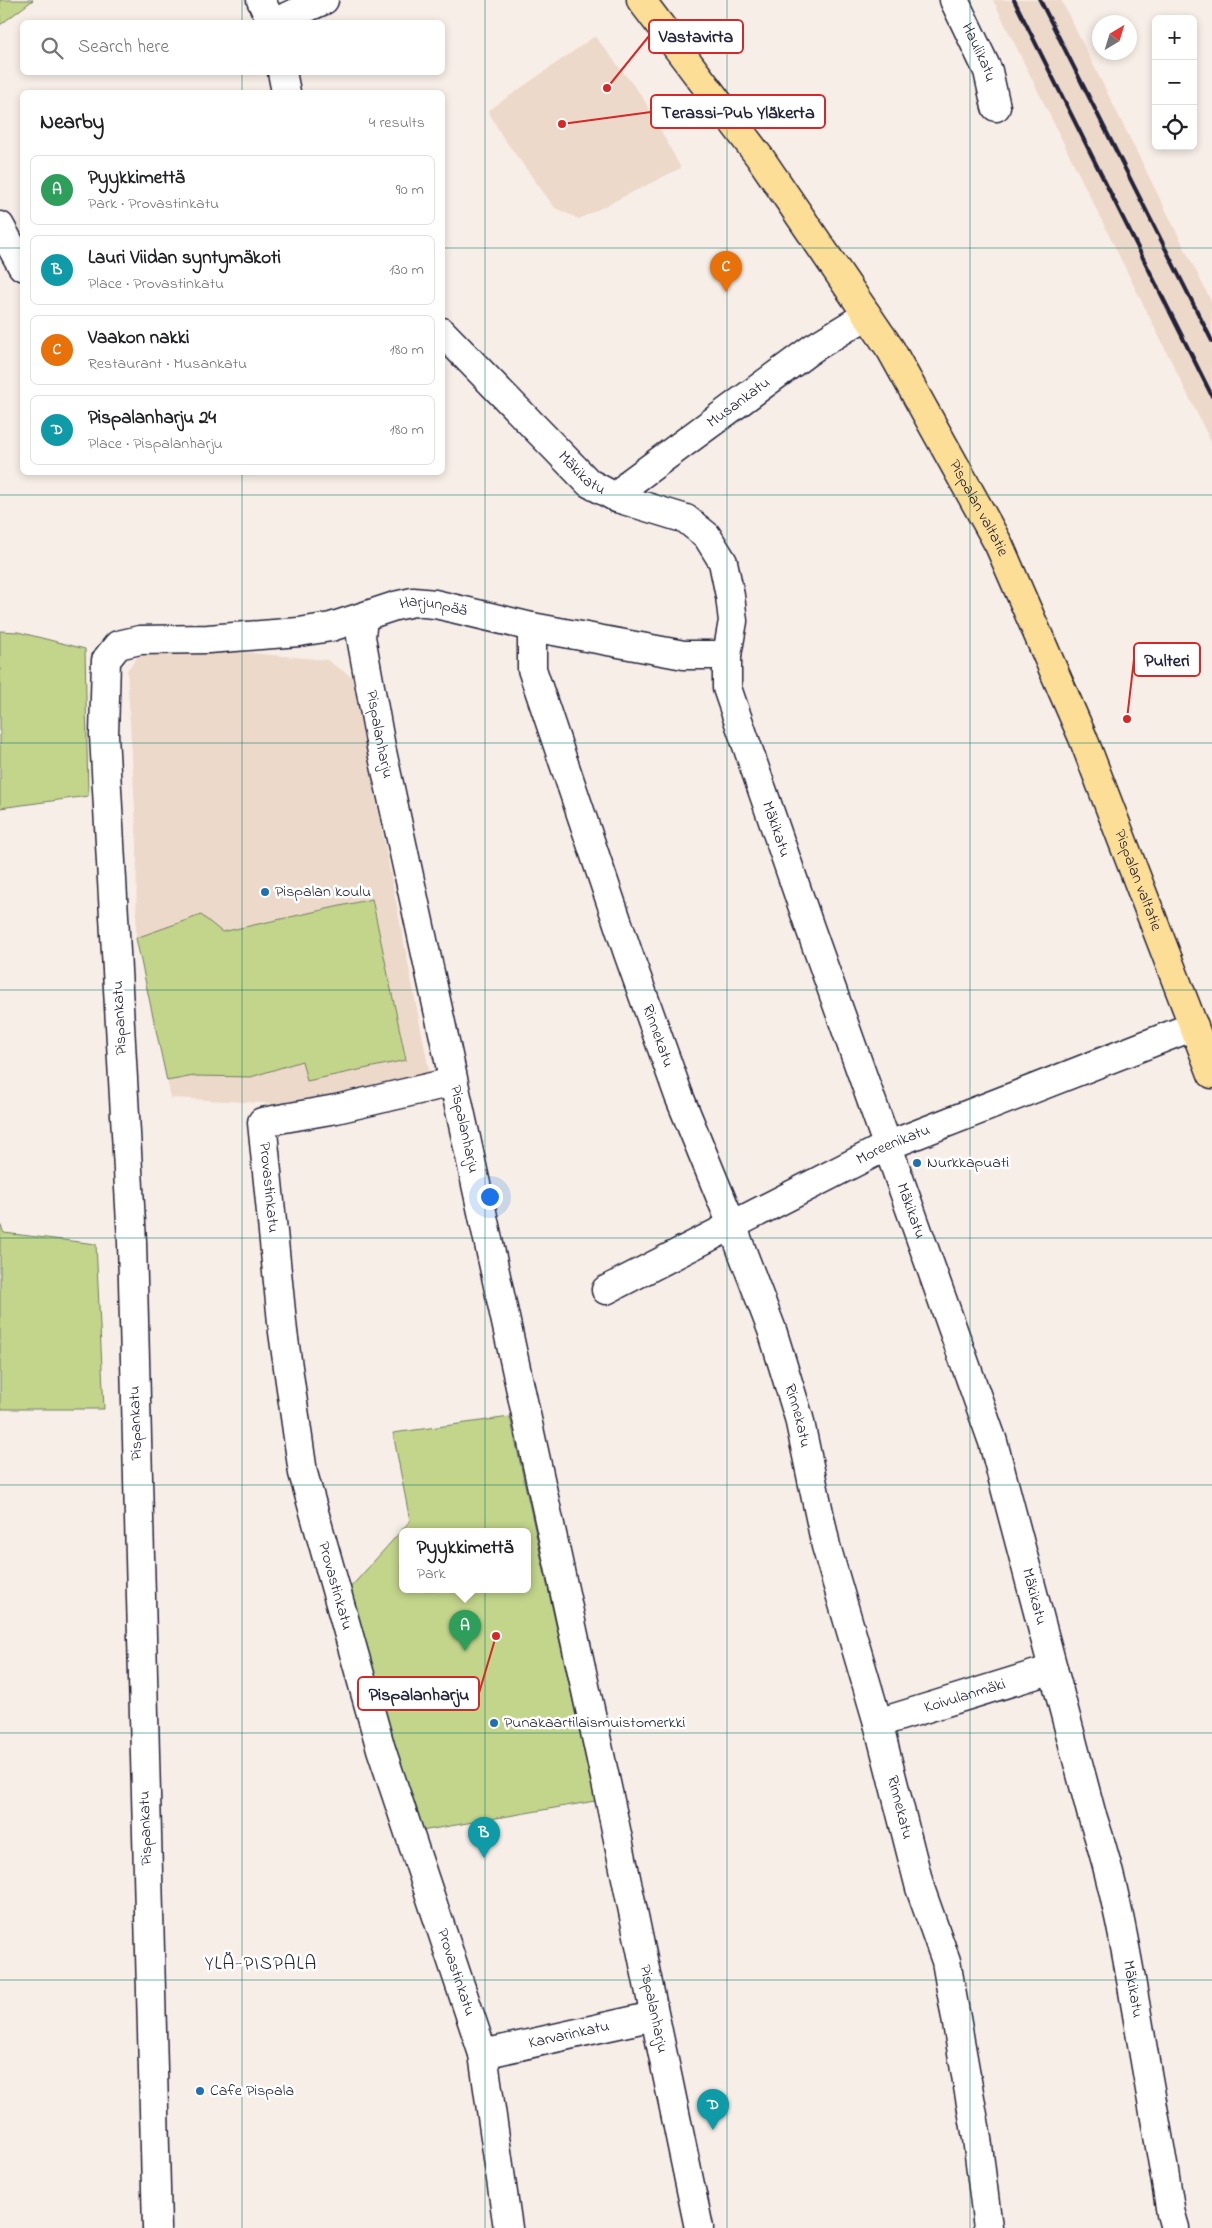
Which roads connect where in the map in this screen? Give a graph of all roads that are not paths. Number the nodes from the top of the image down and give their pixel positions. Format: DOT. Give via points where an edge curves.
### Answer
graph roads {
  1 [pos="260,0"];
  2 [pos="324,0"];
  3 [pos="641,0"];
  4 [pos="954,0"];
  5 [pos="272,20"];
  6 [pos="278,20"];
  7 [pos="283,75"];
  8 [pos="286,90"];
  9 [pos="996,107"];
  10 [pos="0,226"];
  11 [pos="20,262"];
  12 [pos="867,315"];
  13 [pos="445,335"];
  14 [pos="617,498"];
  15 [pos="363,618"];
  16 [pos="532,627"];
  17 [pos="140,640"];
  18 [pos="727,654"];
  19 [pos="1194,1026"];
  20 [pos="1212,1074"];
  21 [pos="453,1082"];
  22 [pos="887,1146"];
  23 [pos="732,1225"];
  24 [pos="606,1290"];
  25 [pos="1053,1669"];
  26 [pos="878,1722"];
  27 [pos="654,2016"];
  28 [pos="483,2054"];
  29 [pos="157,2228"];
  30 [pos="508,2228"];
  31 [pos="699,2228"];
  32 [pos="988,2228"];
  33 [pos="1175,2228"];
  1 -- 5 [label="street"];
  2 -- 6 [label="street"];
  3 -- 12 [label="main road, Pispalan valtatie" via="761,158"];
  4 -- 9 [label="street, Haulikatu" via="988,71"];
  7 -- 8 [label="street"];
  10 -- 11 [label="street"];
  12 -- 14 [label="street, Musankatu" via="806,353 631,482"];
  12 -- 19 [label="main road, Pispalan valtatie" via="891,350 999,545 1083,738"];
  13 -- 14 [label="street, Mäkikatu" via="589,483"];
  14 -- 18 [label="street, Mäkikatu" via="686,519 707,536 723,562 730,596 733,621"];
  15 -- 16 [label="street, Harjunpää" via="413,602 435,604"];
  15 -- 17 [label="street, Harjunpää" via="299,632"];
  15 -- 21 [label="street, Pispalanharju" via="361,637 366,674"];
  16 -- 18 [label="street, Harjunpää" via="684,655"];
  16 -- 23 [label="street, Rinnekatu" via="532,669 679,1096"];
  17 -- 29 [label="street, Pispankatu" via="118,645 106,660 104,735 132,1242"];
  18 -- 22 [label="street, Mäkikatu" via="727,688"];
  19 -- 20 [label="main road, Pispalan valtatie"];
  19 -- 22 [label="street, Moreenikatu"];
  21 -- 27 [label="street, Pispalanharju"];
  21 -- 28 [label="street, Provastinkatu" via="262,1122 282,1332 303,1473 381,1749"];
  22 -- 23 [label="street, Moreenikatu"];
  22 -- 25 [label="street, Mäkikatu" via="993,1442"];
  23 -- 24 [label="street, Moreenikatu"];
  23 -- 26 [label="street, Rinnekatu" via="772,1330 799,1418 826,1546"];
  25 -- 26 [label="street, Koivulanmäki"];
  25 -- 33 [label="street, Mäkikatu" via="1124,1935"];
  26 -- 32 [label="street, Rinnekatu" via="920,1888 946,1961"];
  27 -- 28 [label="street, Karvarinkatu"];
  27 -- 31 [label="street, Pispalanharju"];
  28 -- 30 [label="street, Provastinkatu"];
}
